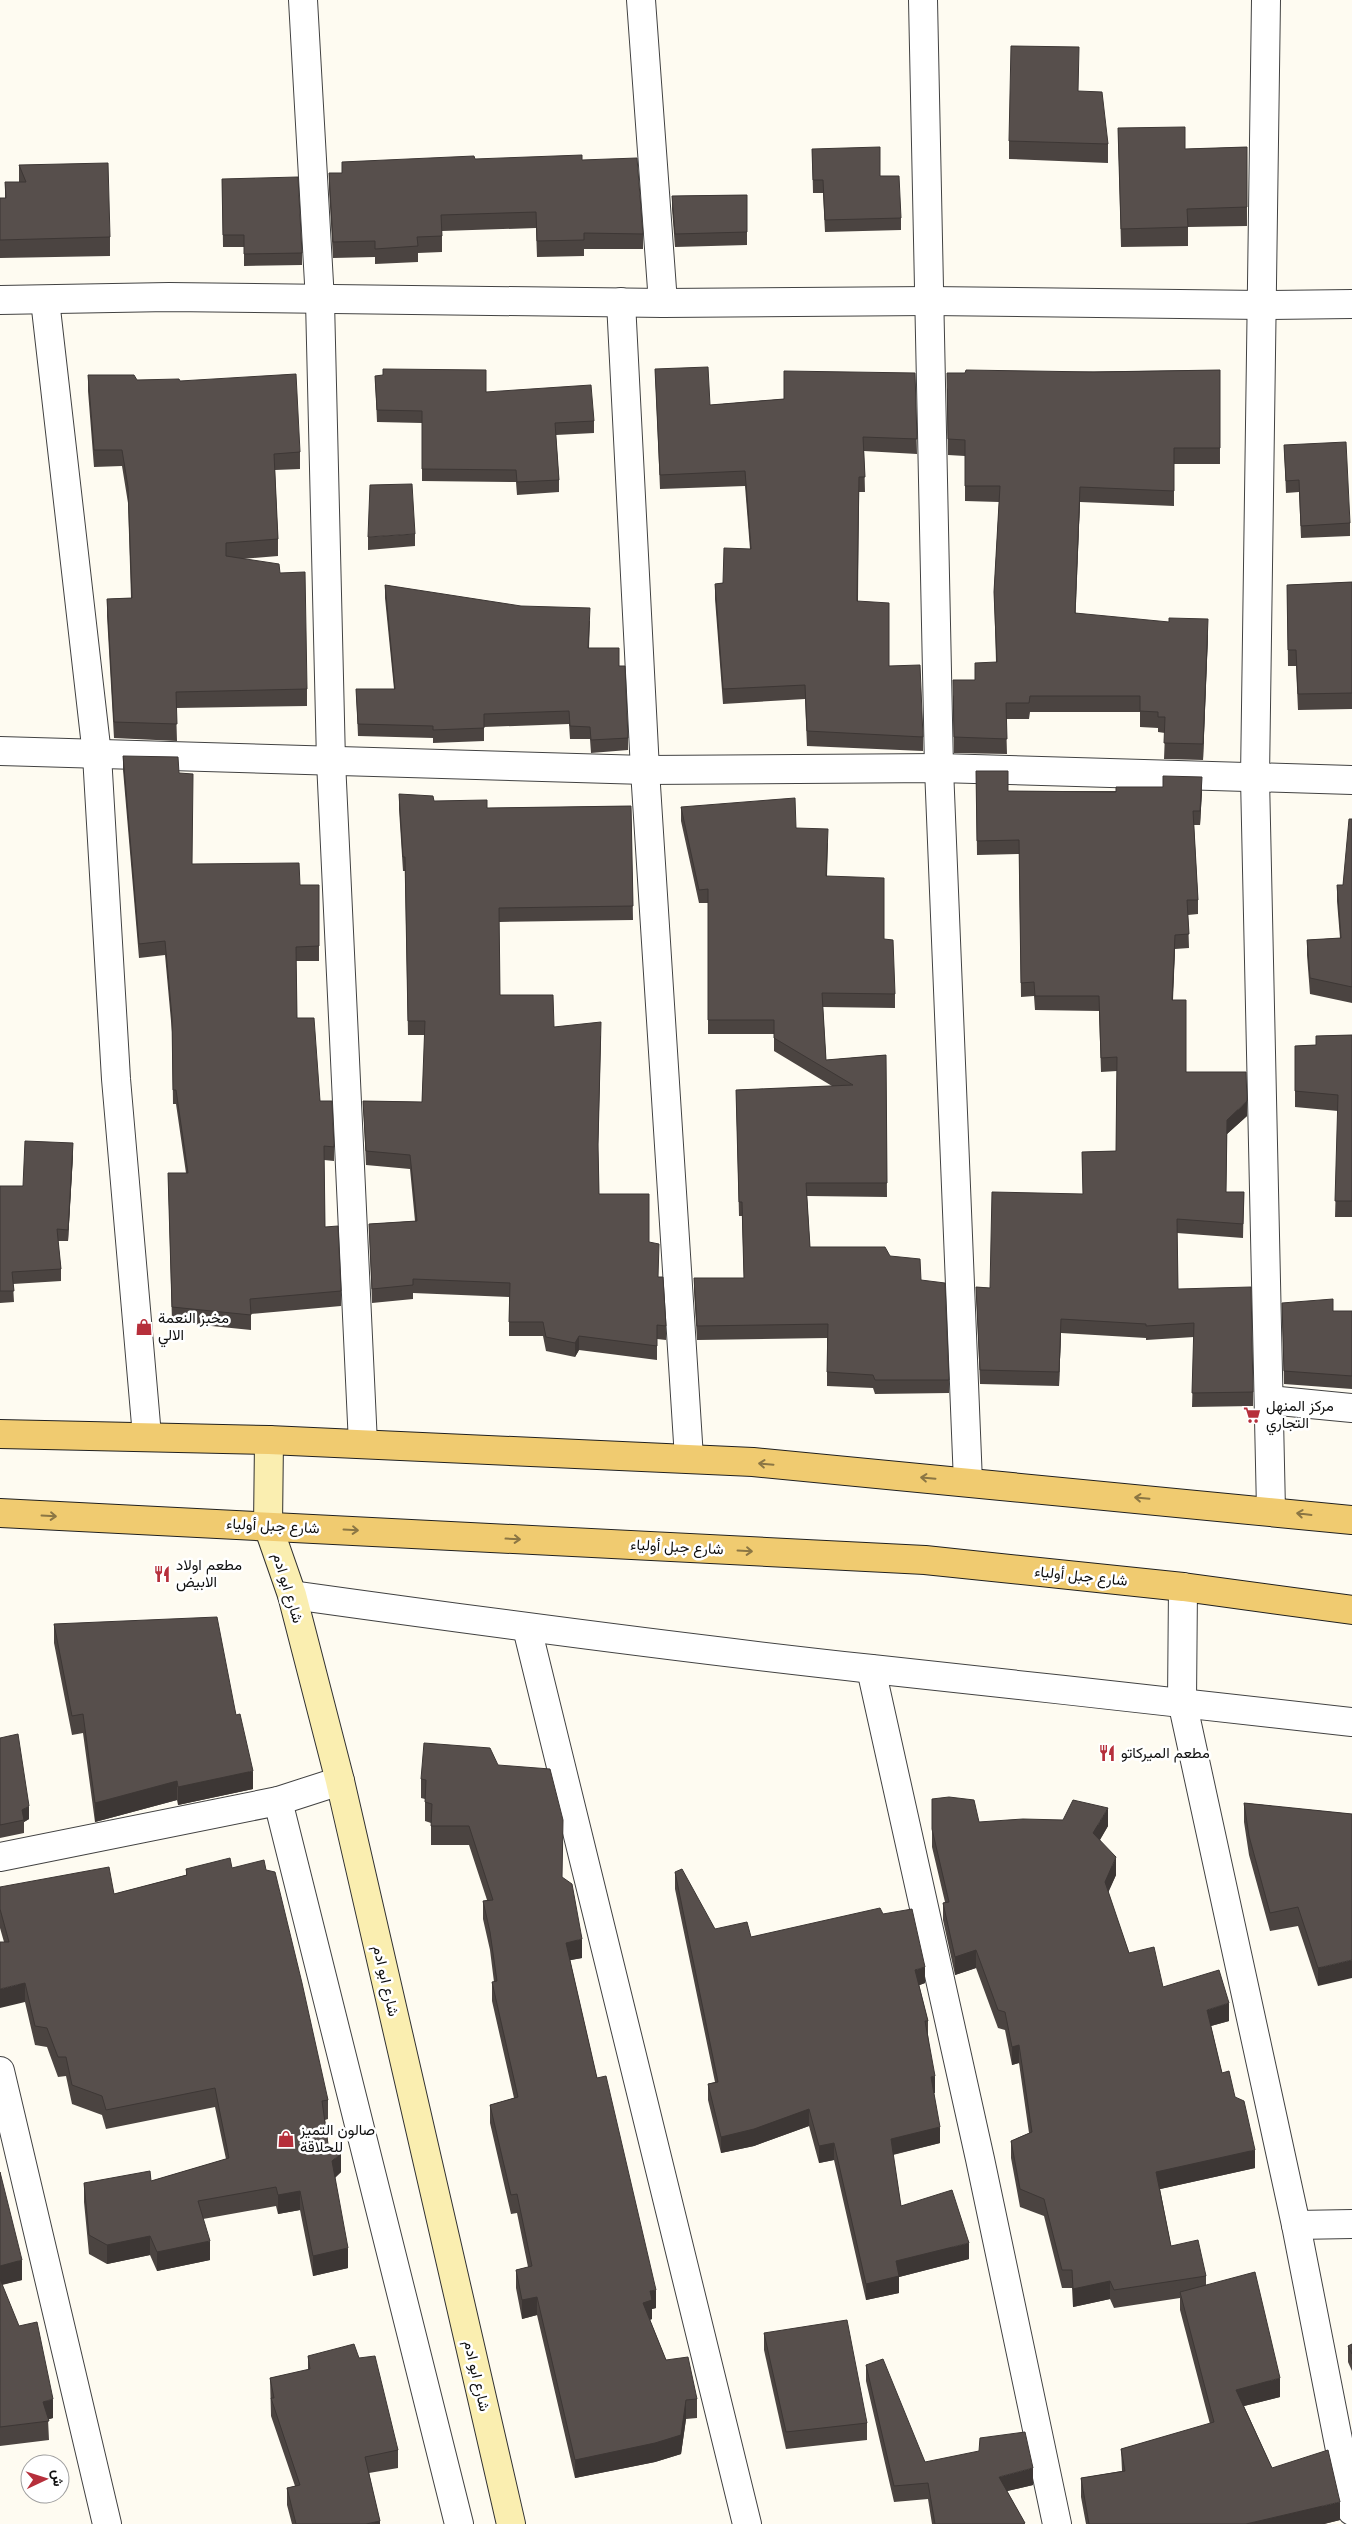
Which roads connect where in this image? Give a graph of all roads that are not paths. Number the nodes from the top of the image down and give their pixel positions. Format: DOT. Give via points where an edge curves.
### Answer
graph roads {
  1 [pos="303,0"];
  2 [pos="641,0"];
  3 [pos="923,0"];
  4 [pos="1266,0"];
  5 [pos="0,300"];
  6 [pos="45,300"];
  7 [pos="320,300"];
  8 [pos="930,301"];
  9 [pos="621,302"];
  10 [pos="663,303"];
  11 [pos="1352,304"];
  12 [pos="1262,305"];
  13 [pos="0,751"];
  14 [pos="97,755"];
  15 [pos="330,761"];
  16 [pos="939,768"];
  17 [pos="645,770"];
  18 [pos="1255,778"];
  19 [pos="1352,780"];
  20 [pos="1269,1400"];
  21 [pos="1352,1408"];
  22 [pos="0,1434"];
  23 [pos="146,1436"];
  24 [pos="270,1440"];
  25 [pos="363,1444"];
  26 [pos="688,1458"];
  27 [pos="968,1482"];
  28 [pos="1271,1510"];
  29 [pos="0,1513"];
  30 [pos="1352,1520"];
  31 [pos="268,1526"];
  32 [pos="1183,1587"];
  33 [pos="292,1595"];
  34 [pos="1352,1610"];
  35 [pos="527,1628"];
  36 [pos="871,1669"];
  37 [pos="1182,1701"];
  38 [pos="1352,1722"];
  39 [pos="340,1781"];
  40 [pos="278,1801"];
  41 [pos="0,1857"];
  42 [pos="0,2071"];
  43 [pos="1352,2224"];
  44 [pos="1296,2225"];
  45 [pos="1352,2511"];
  46 [pos="108,2524"];
  47 [pos="459,2524"];
  48 [pos="511,2524"];
  49 [pos="747,2524"];
  50 [pos="1057,2524"];
  1 -- 7 [label="street"];
  2 -- 10 [label="street"];
  3 -- 8 [label="street"];
  4 -- 12 [label="street"];
  5 -- 6 [label="street"];
  6 -- 7 [label="street" via="169,297"];
  6 -- 14 [label="street"];
  7 -- 9 [label="street"];
  7 -- 15 [label="street"];
  8 -- 10 [label="street"];
  8 -- 12 [label="street"];
  8 -- 16 [label="street"];
  9 -- 10 [label="street"];
  9 -- 17 [label="street"];
  11 -- 12 [label="street"];
  12 -- 18 [label="street"];
  13 -- 14 [label="street"];
  14 -- 15 [label="street"];
  14 -- 23 [label="street" via="116,1079"];
  15 -- 17 [label="street"];
  15 -- 25 [label="street"];
  16 -- 17 [label="street"];
  16 -- 18 [label="street"];
  16 -- 27 [label="street"];
  17 -- 26 [label="street"];
  18 -- 19 [label="street"];
  18 -- 20 [label="street"];
  20 -- 21 [label="street"];
  20 -- 28 [label="street"];
  22 -- 23 [label="main road"];
  23 -- 24 [label="main road"];
  24 -- 25 [label="main road"];
  24 -- 31 [label="street, شارع ابو ادم"];
  25 -- 26 [label="main road"];
  27 -- 26 [label="main road, one-way"];
  28 -- 27 [label="main road, one-way"];
  30 -- 28 [label="main road, one-way"];
  29 -- 31 [label="main road, شارع جبل أولياء, one-way"];
  31 -- 32 [label="main road, شارع جبل أولياء, one-way" via="925,1560"];
  31 -- 33 [label="street, شارع ابو ادم"];
  32 -- 34 [label="main road, شارع جبل أولياء"];
  32 -- 37 [label="street"];
  33 -- 35 [label="street"];
  33 -- 39 [label="street, شارع ابو ادم"];
  35 -- 36 [label="street"];
  35 -- 49 [label="street"];
  36 -- 37 [label="street"];
  36 -- 50 [label="street"];
  37 -- 38 [label="street"];
  37 -- 44 [label="street"];
  39 -- 40 [label="street"];
  39 -- 48 [label="street, شارع ابو ادم"];
  40 -- 41 [label="street"];
  40 -- 47 [label="street"];
  42 -- 46 [label="street"];
  43 -- 44 [label="street"];
  44 -- 45 [label="street"];
}
